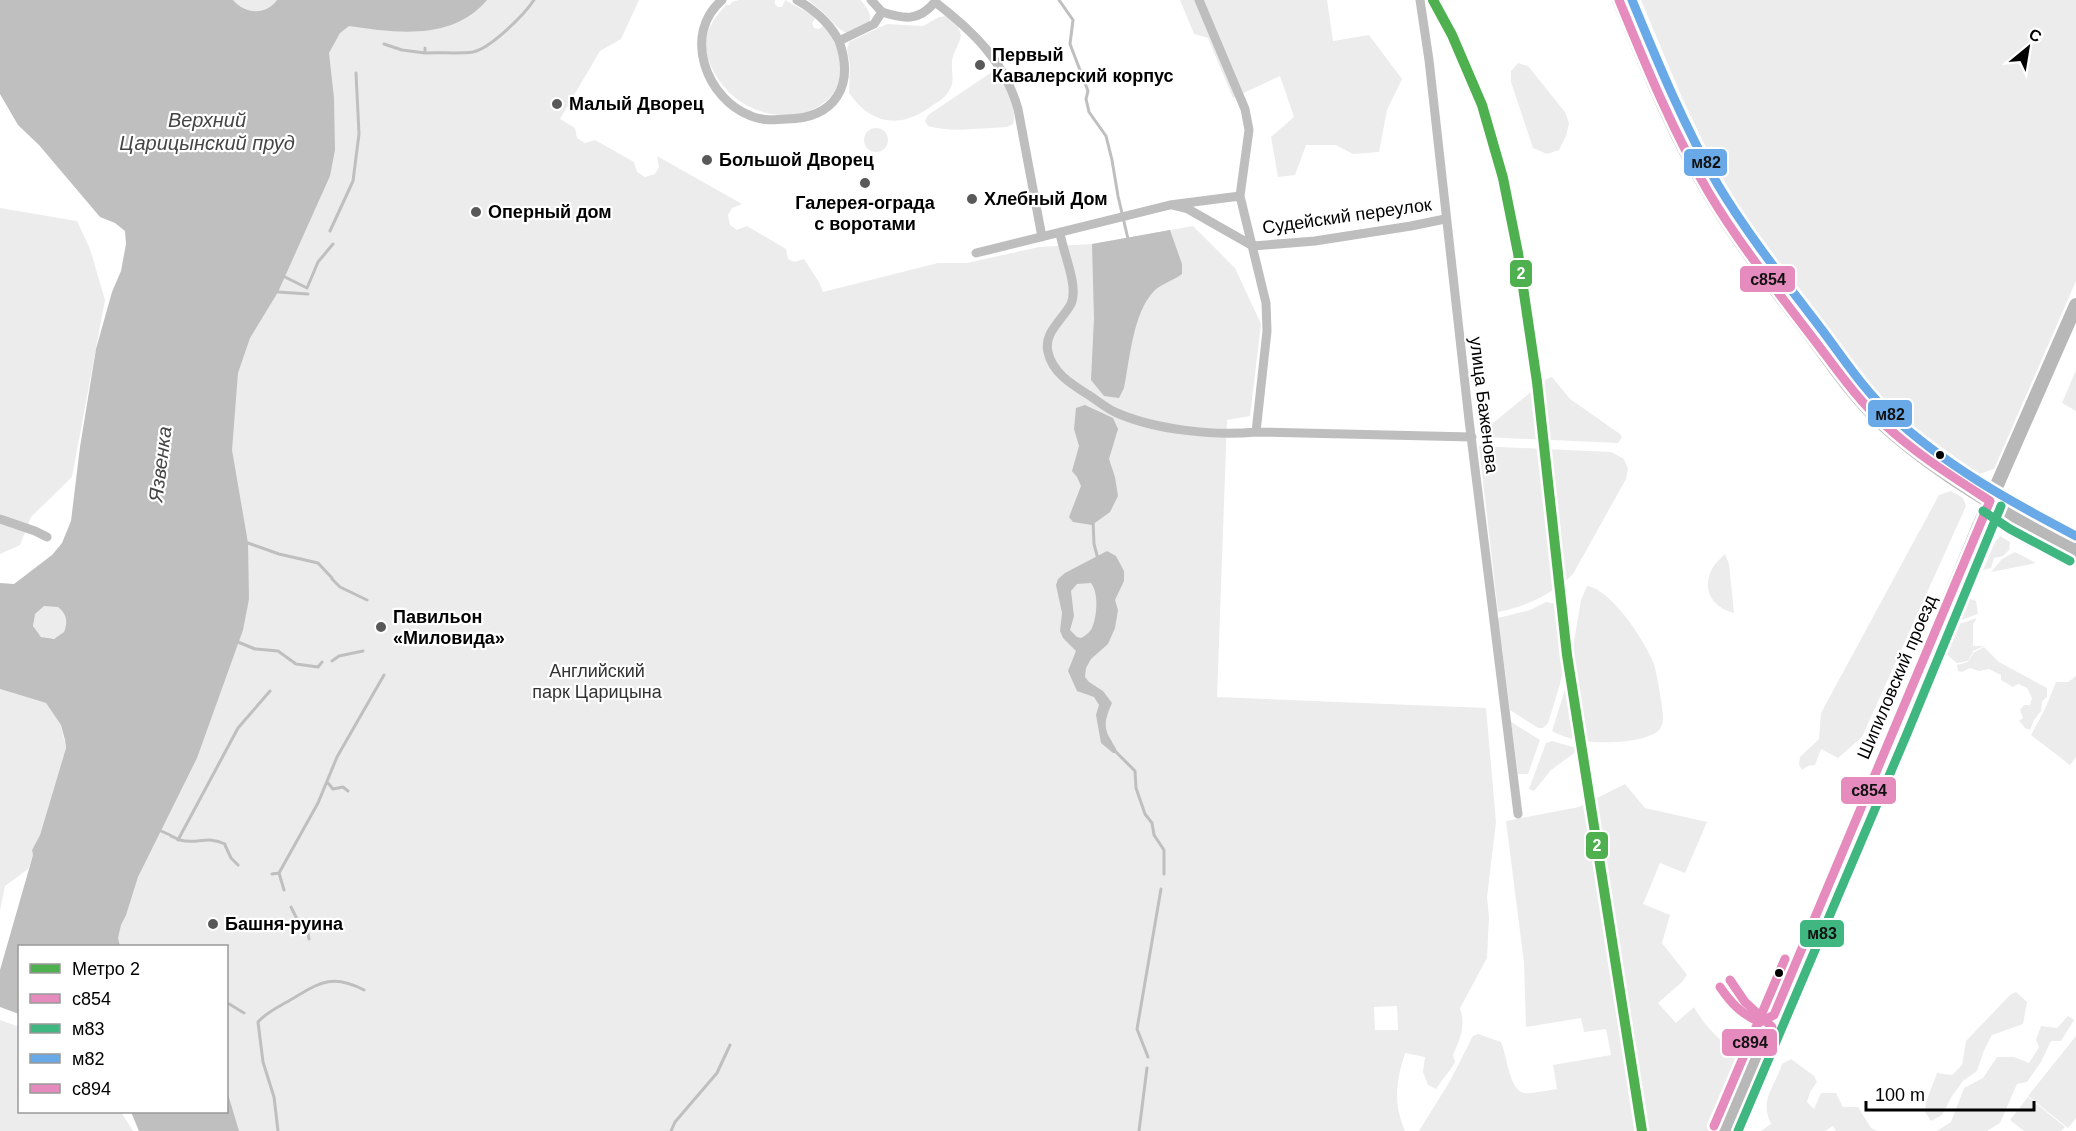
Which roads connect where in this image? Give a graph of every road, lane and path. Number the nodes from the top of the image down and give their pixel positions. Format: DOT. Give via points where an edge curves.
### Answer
graph roads {
  1 [pos="711,0"];
  2 [pos="720,0"];
  3 [pos="797,0"];
  4 [pos="871,0"];
  5 [pos="1199,0"];
  6 [pos="1420,0"];
  7 [pos="1619,0"];
  8 [pos="935,1"];
  9 [pos="882,12"];
  10 [pos="839,41"];
  11 [pos="1240,196"];
  12 [pos="1171,205"];
  13 [pos="1445,219"];
  14 [pos="1060,233"];
  15 [pos="1042,237"];
  16 [pos="1252,246"];
  17 [pos="976,253"];
  18 [pos="2076,305"];
  19 [pos="1257,432"];
  20 [pos="1472,437"];
  21 [pos="1990,501"];
  22 [pos="0,519"];
  23 [pos="47,537"];
  24 [pos="2076,550"];
  25 [pos="1518,814"];
  26 [pos="1725,1131"];
  1 -- 2 [label="street" via="708,8"];
  2 -- 10 [label="street" via="701,37 703,63 715,86 752,117 797,119 831,105 841,90 845,70"];
  3 -- 10 [label="street" via="812,8"];
  4 -- 9 [label="street"];
  5 -- 11 [label="street" via="1245,109 1249,130"];
  6 -- 13 [label="street, улица Баженова"];
  7 -- 21 [label="main road" via="1689,158 1772,285 1881,422 1931,463"];
  8 -- 9 [label="street" via="916,17 901,18"];
  8 -- 15 [label="street" via="973,33 999,65 1013,91"];
  9 -- 10 [label="street" via="874,24"];
  11 -- 12 [label="street"];
  11 -- 16 [label="street"];
  12 -- 14 [label="street"];
  12 -- 16 [label="street" via="1188,209"];
  13 -- 16 [label="street, Судейский переулок" via="1315,241"];
  13 -- 20 [label="street, улица Баженова"];
  14 -- 15 [label="street"];
  14 -- 19 [label="street" via="1074,292 1049,335 1047,350 1066,381 1116,413 1159,425 1235,434"];
  15 -- 17 [label="street"];
  16 -- 19 [label="street" via="1266,303 1267,331"];
  18 -- 21 [label="main road, Шипиловский проезд"];
  19 -- 20 [label="street"];
  20 -- 25 [label="street, улица Баженова"];
  21 -- 24 [label="main road"];
  21 -- 26 [label="main road, Шипиловский проезд"];
  22 -- 23 [label="street"];
}
